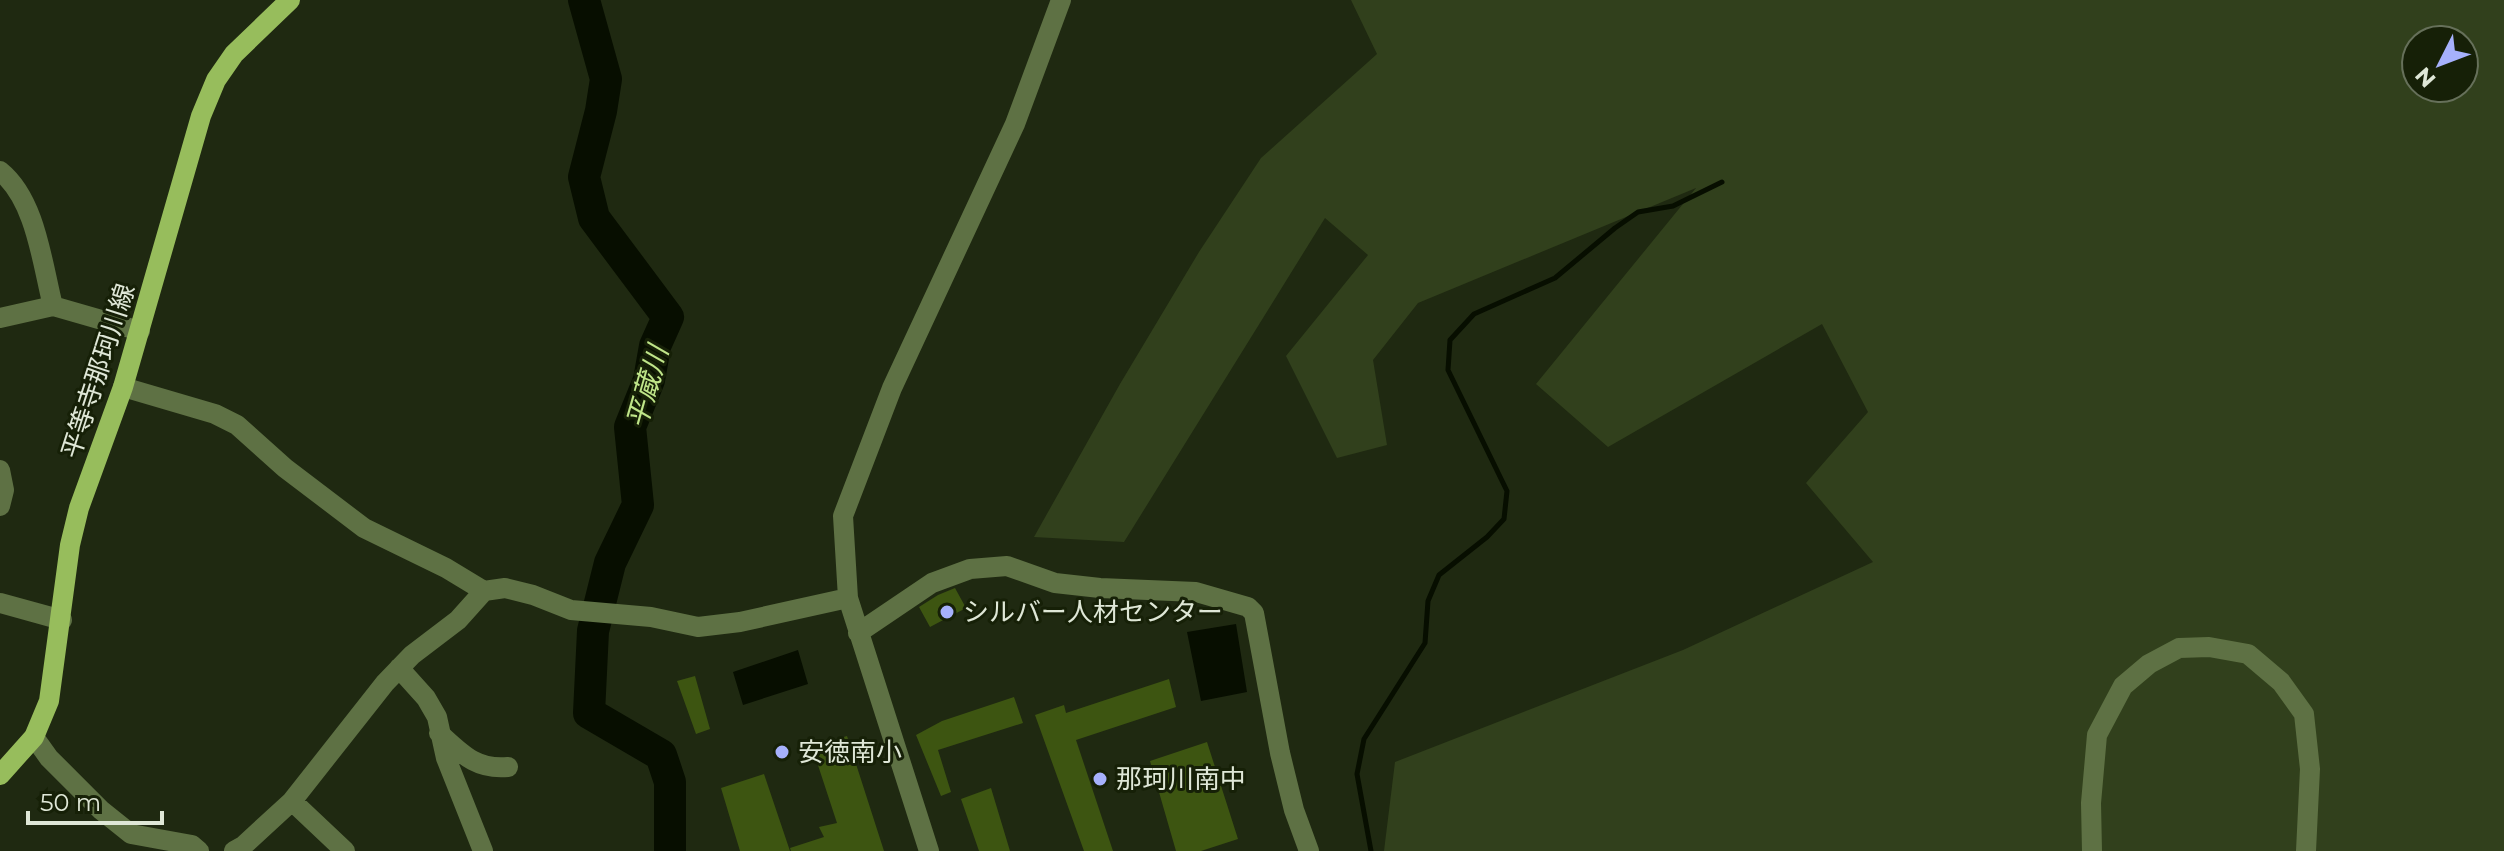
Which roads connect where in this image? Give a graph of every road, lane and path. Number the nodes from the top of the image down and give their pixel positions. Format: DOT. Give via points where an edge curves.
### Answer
graph roads {
  1 [pos="290,0"];
  2 [pos="1061,0"];
  3 [pos="0,171"];
  4 [pos="53,306"];
  5 [pos="0,318"];
  6 [pos="140,331"];
  7 [pos="123,387"];
  8 [pos="0,470"];
  9 [pos="0,506"];
  10 [pos="484,591"];
  11 [pos="848,598"];
  12 [pos="0,603"];
  13 [pos="62,620"];
  14 [pos="858,633"];
  15 [pos="399,668"];
  16 [pos="439,733"];
  17 [pos="34,737"];
  18 [pos="508,767"];
  19 [pos="0,775"];
  20 [pos="292,801"];
  21 [pos="199,851"];
  22 [pos="234,851"];
  23 [pos="345,851"];
  24 [pos="483,851"];
  25 [pos="929,851"];
  26 [pos="1309,851"];
  27 [pos="2092,851"];
  28 [pos="2306,851"];
  1 -- 6 [label="main road, 平等寺那珂川線" via="234,54 216,80"];
  2 -- 11 [label="street" via="1015,124 892,388 843,516"];
  3 -- 4 [label="street" via="28,209"];
  4 -- 5 [label="street"];
  4 -- 6 [label="street"];
  6 -- 7 [label="main road, 平等寺那珂川線"];
  7 -- 10 [label="street" via="237,425 364,528"];
  7 -- 13 [label="main road, 平等寺那珂川線" via="79,508"];
  8 -- 9 [label="street"];
  10 -- 11 [label="street" via="505,588 571,610 698,627"];
  10 -- 15 [label="street" via="458,620"];
  11 -- 14 [label="street"];
  12 -- 13 [label="street"];
  13 -- 17 [label="main road, 平等寺那珂川線" via="49,701"];
  14 -- 25 [label="street"];
  14 -- 26 [label="street" via="932,583 970,569 1007,566 1055,583 1196,592 1248,607 1254,613 1294,810"];
  15 -- 16 [label="street" via="426,698"];
  15 -- 20 [label="street"];
  16 -- 18 [label="street" via="482,767"];
  16 -- 24 [label="street"];
  17 -- 19 [label="main road, 平等寺那珂川線"];
  17 -- 21 [label="street" via="101,810 131,834 192,845"];
  20 -- 22 [label="street"];
  20 -- 23 [label="street"];
  27 -- 28 [label="street" via="2097,735 2123,686 2179,648 2209,647 2248,654 2281,682 2304,714 2310,769"];
}
